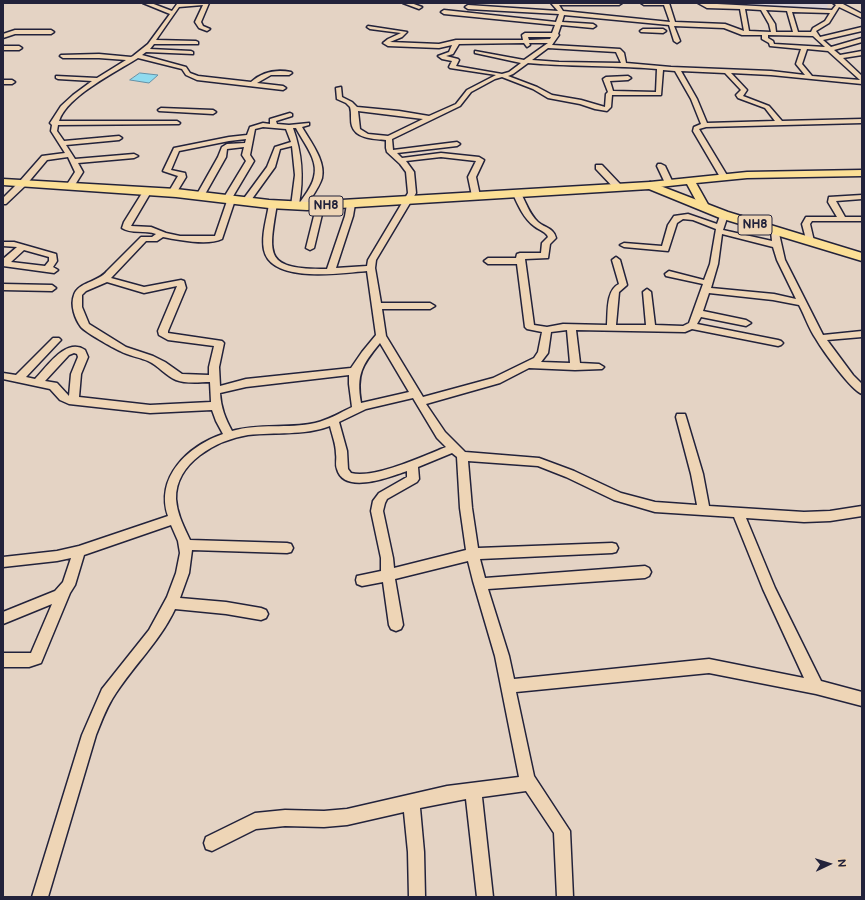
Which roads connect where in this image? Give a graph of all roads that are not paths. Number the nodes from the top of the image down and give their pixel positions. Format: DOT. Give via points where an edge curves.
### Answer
graph roads {
  1 [pos="146,3"];
  2 [pos="205,3"];
  3 [pos="406,3"];
  4 [pos="605,3"];
  5 [pos="619,3"];
  6 [pos="644,3"];
  7 [pos="701,3"];
  8 [pos="178,4"];
  9 [pos="195,4"];
  10 [pos="556,4"];
  11 [pos="666,4"];
  12 [pos="838,4"];
  13 [pos="482,5"];
  14 [pos="494,5"];
  15 [pos="723,6"];
  16 [pos="419,7"];
  17 [pos="468,7"];
  18 [pos="742,7"];
  19 [pos="862,7"];
  20 [pos="503,8"];
  21 [pos="589,8"];
  22 [pos="762,8"];
  23 [pos="789,10"];
  24 [pos="848,10"];
  25 [pos="444,12"];
  26 [pos="832,12"];
  27 [pos="173,13"];
  28 [pos="498,13"];
  29 [pos="562,13"];
  30 [pos="724,13"];
  31 [pos="593,15"];
  32 [pos="475,16"];
  33 [pos="862,16"];
  34 [pos="644,22"];
  35 [pos="559,23"];
  36 [pos="672,24"];
  37 [pos="593,26"];
  38 [pos="370,27"];
  39 [pos="207,29"];
  40 [pos="862,29"];
  41 [pos="643,31"];
  42 [pos="673,31"];
  43 [pos="51,32"];
  44 [pos="592,32"];
  45 [pos="747,33"];
  46 [pos="764,34"];
  47 [pos="774,34"];
  48 [pos="789,34"];
  49 [pos="796,34"];
  50 [pos="814,34"];
  51 [pos="556,35"];
  52 [pos="3,36"];
  53 [pos="643,38"];
  54 [pos="819,39"];
  55 [pos="862,40"];
  56 [pos="552,41"];
  57 [pos="677,41"];
  58 [pos="3,42"];
  59 [pos="16,42"];
  60 [pos="153,42"];
  61 [pos="456,42"];
  62 [pos="525,42"];
  63 [pos="196,43"];
  64 [pos="548,46"];
  65 [pos="796,46"];
  66 [pos="805,47"];
  67 [pos="3,48"];
  68 [pos="19,48"];
  69 [pos="830,49"];
  70 [pos="146,50"];
  71 [pos="477,52"];
  72 [pos="539,52"];
  73 [pos="191,53"];
  74 [pos="862,53"];
  75 [pos="63,56"];
  76 [pos="838,57"];
  77 [pos="135,58"];
  78 [pos="526,61"];
  79 [pos="624,65"];
  80 [pos="660,68"];
  81 [pos="677,69"];
  82 [pos="727,72"];
  83 [pos="289,73"];
  84 [pos="501,76"];
  85 [pos="58,77"];
  86 [pos="628,78"];
  87 [pos="810,78"];
  88 [pos="861,78"];
  89 [pos="98,80"];
  90 [pos="3,82"];
  91 [pos="12,82"];
  92 [pos="254,83"];
  93 [pos="283,88"];
  94 [pos="339,88"];
  95 [pos="611,93"];
  96 [pos="354,109"];
  97 [pos="213,112"];
  98 [pos="290,115"];
  99 [pos="430,119"];
  100 [pos="862,121"];
  101 [pos="152,122"];
  102 [pos="177,123"];
  103 [pos="780,123"];
  104 [pos="53,124"];
  105 [pos="307,124"];
  106 [pos="705,125"];
  107 [pos="274,126"];
  108 [pos="290,129"];
  109 [pos="300,129"];
  110 [pos="252,134"];
  111 [pos="120,138"];
  112 [pos="389,138"];
  113 [pos="62,143"];
  114 [pos="295,143"];
  115 [pos="457,144"];
  116 [pos="249,145"];
  117 [pos="391,152"];
  118 [pos="134,156"];
  119 [pos="72,158"];
  120 [pos="400,160"];
  121 [pos="661,166"];
  122 [pos="599,167"];
  123 [pos="862,173"];
  124 [pos="724,177"];
  125 [pos="690,180"];
  126 [pos="3,182"];
  127 [pos="23,183"];
  128 [pos="670,183"];
  129 [pos="650,185"];
  130 [pos="70,186"];
  131 [pos="617,186"];
  132 [pos="147,192"];
  133 [pos="172,193"];
  134 [pos="516,194"];
  135 [pos="200,196"];
  136 [pos="476,196"];
  137 [pos="862,197"];
  138 [pos="229,199"];
  139 [pos="409,200"];
  140 [pos="3,202"];
  141 [pos="246,202"];
  142 [pos="273,204"];
  143 [pos="351,204"];
  144 [pos="298,206"];
  145 [pos="320,206"];
  146 [pos="705,208"];
  147 [pos="724,215"];
  148 [pos="842,219"];
  149 [pos="862,219"];
  150 [pos="719,229"];
  151 [pos="775,231"];
  152 [pos="161,234"];
  153 [pos="810,241"];
  154 [pos="3,244"];
  155 [pos="624,245"];
  156 [pos="776,245"];
  157 [pos="22,247"];
  158 [pos="310,248"];
  159 [pos="862,257"];
  160 [pos="616,260"];
  161 [pos="488,261"];
  162 [pos="521,261"];
  163 [pos="4,263"];
  164 [pos="371,268"];
  165 [pos="331,270"];
  166 [pos="669,274"];
  167 [pos="106,279"];
  168 [pos="707,286"];
  169 [pos="760,286"];
  170 [pos="3,287"];
  171 [pos="52,288"];
  172 [pos="647,292"];
  173 [pos="761,296"];
  174 [pos="803,303"];
  175 [pos="376,306"];
  176 [pos="430,306"];
  177 [pos="698,313"];
  178 [pos="746,322"];
  179 [pos="690,326"];
  180 [pos="571,327"];
  181 [pos="611,328"];
  182 [pos="651,328"];
  183 [pos="547,330"];
  184 [pos="862,334"];
  185 [pos="381,336"];
  186 [pos="820,338"];
  187 [pos="56,340"];
  188 [pos="778,343"];
  189 [pos="529,364"];
  190 [pos="576,367"];
  191 [pos="599,367"];
  192 [pos="354,371"];
  193 [pos="214,378"];
  194 [pos="8,379"];
  195 [pos="37,383"];
  196 [pos="862,390"];
  197 [pos="216,391"];
  198 [pos="417,398"];
  199 [pos="74,400"];
  200 [pos="216,406"];
  201 [pos="357,408"];
  202 [pos="681,417"];
  203 [pos="334,422"];
  204 [pos="229,435"];
  205 [pos="458,452"];
  206 [pos="412,466"];
  207 [pos="704,510"];
  208 [pos="862,511"];
  209 [pos="738,513"];
  210 [pos="174,519"];
  211 [pos="185,545"];
  212 [pos="287,548"];
  213 [pos="612,548"];
  214 [pos="79,551"];
  215 [pos="473,554"];
  216 [pos="3,562"];
  217 [pos="645,572"];
  218 [pos="388,575"];
  219 [pos="362,580"];
  220 [pos="480,584"];
  221 [pos="64,592"];
  222 [pos="171,603"];
  223 [pos="262,614"];
  224 [pos="3,618"];
  225 [pos="396,625"];
  226 [pos="3,660"];
  227 [pos="509,686"];
  228 [pos="816,687"];
  229 [pos="862,699"];
  230 [pos="530,784"];
  231 [pos="473,791"];
  232 [pos="411,802"];
  233 [pos="212,843"];
  234 [pos="40,897"];
  235 [pos="417,897"];
  236 [pos="485,897"];
  237 [pos="565,897"];
  1 -- 27 [label="street"];
  2 -- 9 [label="street"];
  2 -- 39 [label="street" via="198,22 201,27"];
  3 -- 16 [label="street"];
  4 -- 5 [label="street"];
  4 -- 10 [label="street"];
  6 -- 11 [label="street"];
  7 -- 15 [label="street" via="704,6"];
  8 -- 9 [label="street"];
  8 -- 27 [label="street"];
  10 -- 21 [label="street"];
  10 -- 29 [label="street"];
  11 -- 36 [label="street"];
  12 -- 24 [label="street"];
  12 -- 26 [label="street"];
  13 -- 14 [label="street"];
  13 -- 17 [label="street"];
  13 -- 32 [label="street"];
  14 -- 20 [label="street"];
  15 -- 18 [label="street"];
  15 -- 30 [label="street"];
  18 -- 22 [label="street"];
  18 -- 45 [label="street"];
  19 -- 24 [label="street"];
  20 -- 28 [label="street"];
  20 -- 29 [label="street"];
  22 -- 23 [label="street"];
  22 -- 47 [label="street" via="772,24"];
  23 -- 26 [label="street"];
  23 -- 49 [label="street"];
  24 -- 33 [label="street"];
  25 -- 32 [label="street"];
  26 -- 50 [label="street" via="828,22 815,28"];
  27 -- 60 [label="street"];
  29 -- 31 [label="street"];
  29 -- 35 [label="street"];
  31 -- 34 [label="street"];
  31 -- 37 [label="street"];
  32 -- 35 [label="street"];
  34 -- 36 [label="street"];
  34 -- 41 [label="street"];
  35 -- 37 [label="street"];
  35 -- 51 [label="street"];
  36 -- 42 [label="street"];
  36 -- 45 [label="street" via="725,23 738,32"];
  37 -- 44 [label="street"];
  38 -- 61 [label="street" via="404,32 401,36 388,39 388,44 439,46"];
  40 -- 54 [label="street"];
  41 -- 42 [label="street"];
  41 -- 53 [label="street"];
  42 -- 57 [label="street"];
  43 -- 52 [label="street" via="15,32"];
  45 -- 46 [label="street"];
  46 -- 47 [label="street"];
  46 -- 65 [label="street" via="772,45"];
  47 -- 48 [label="street"];
  48 -- 49 [label="street"];
  48 -- 65 [label="street"];
  49 -- 50 [label="street"];
  50 -- 54 [label="street"];
  51 -- 56 [label="street"];
  51 -- 62 [label="street" via="525,34"];
  54 -- 69 [label="street"];
  55 -- 69 [label="street"];
  56 -- 62 [label="street"];
  56 -- 64 [label="street"];
  58 -- 59 [label="street"];
  60 -- 63 [label="street"];
  60 -- 70 [label="street"];
  61 -- 62 [label="street"];
  61 -- 84 [label="street" via="450,53 441,56 456,60 452,67"];
  62 -- 72 [label="street" via="528,47"];
  64 -- 72 [label="street"];
  64 -- 79 [label="street" via="618,50"];
  65 -- 66 [label="street"];
  66 -- 69 [label="street"];
  66 -- 87 [label="street" via="799,64"];
  67 -- 68 [label="street"];
  69 -- 76 [label="street"];
  70 -- 73 [label="street"];
  70 -- 77 [label="street"];
  71 -- 78 [label="street"];
  72 -- 78 [label="street"];
  74 -- 76 [label="street"];
  75 -- 77 [label="street"];
  76 -- 88 [label="street"];
  77 -- 89 [label="street"];
  77 -- 92 [label="street" via="184,68 188,74 197,78"];
  78 -- 79 [label="street"];
  78 -- 84 [label="street" via="511,73"];
  79 -- 80 [label="street"];
  80 -- 81 [label="street"];
  80 -- 95 [label="street" via="659,94"];
  81 -- 82 [label="street"];
  81 -- 106 [label="street"];
  82 -- 87 [label="street" via="771,73"];
  82 -- 103 [label="street" via="744,90 740,97 767,106"];
  83 -- 92 [label="street" via="269,73"];
  84 -- 95 [label="street" via="550,96 603,109 608,107"];
  84 -- 99 [label="street" via="473,89 458,105"];
  85 -- 89 [label="street"];
  86 -- 95 [label="street" via="606,79"];
  87 -- 88 [label="street"];
  89 -- 104 [label="street" via="60,111"];
  90 -- 91 [label="street"];
  92 -- 93 [label="street"];
  94 -- 96 [label="street" via="339,98 351,104"];
  96 -- 99 [label="street"];
  96 -- 112 [label="street" via="357,130 364,134"];
  97 -- 101 [label="street" via="163,107"];
  98 -- 107 [label="street" via="272,120"];
  99 -- 112 [label="street"];
  100 -- 103 [label="street"];
  101 -- 102 [label="street"];
  101 -- 104 [label="street"];
  103 -- 106 [label="street"];
  104 -- 113 [label="street" via="54,131"];
  105 -- 109 [label="street"];
  106 -- 124 [label="street" via="696,130"];
  107 -- 108 [label="street"];
  107 -- 110 [label="street" via="257,126 252,128"];
  108 -- 109 [label="street"];
  108 -- 110 [label="street"];
  108 -- 114 [label="street"];
  109 -- 144 [label="street" via="319,170 318,178"];
  110 -- 116 [label="street"];
  110 -- 133 [label="street" via="176,149 167,171 182,177"];
  111 -- 113 [label="street"];
  112 -- 117 [label="street"];
  113 -- 119 [label="street"];
  114 -- 141 [label="street" via="277,148 271,167"];
  114 -- 144 [label="street" via="300,179"];
  115 -- 117 [label="street"];
  116 -- 135 [label="street" via="224,148 222,157"];
  116 -- 138 [label="street" via="246,155 250,160 249,165"];
  117 -- 120 [label="street"];
  118 -- 119 [label="street"];
  119 -- 127 [label="street" via="44,158"];
  119 -- 130 [label="street" via="79,172"];
  120 -- 136 [label="street" via="441,155 479,159 472,177"];
  120 -- 139 [label="street" via="412,177 412,193"];
  121 -- 128 [label="street"];
  122 -- 131 [label="street"];
  123 -- 124 [label="main road"];
  124 -- 125 [label="main road"];
  125 -- 128 [label="main road"];
  125 -- 146 [label="main road"];
  126 -- 127 [label="highway, NH8"];
  127 -- 130 [label="highway, NH8"];
  127 -- 140 [label="street"];
  128 -- 129 [label="main road"];
  129 -- 131 [label="highway, NH8"];
  129 -- 146 [label="highway, NH8"];
  130 -- 132 [label="highway, NH8"];
  131 -- 134 [label="highway, NH8"];
  132 -- 133 [label="highway, NH8"];
  132 -- 152 [label="street" via="126,228 151,229"];
  133 -- 135 [label="highway, NH8"];
  134 -- 136 [label="highway, NH8"];
  134 -- 162 [label="street" via="528,214 552,235 546,243 545,256 522,255"];
  135 -- 138 [label="highway, NH8"];
  136 -- 139 [label="highway, NH8"];
  137 -- 148 [label="street" via="832,199"];
  138 -- 141 [label="highway, NH8"];
  138 -- 152 [label="street" via="218,238 190,239"];
  139 -- 143 [label="highway, NH8"];
  139 -- 164 [label="street" via="372,260"];
  141 -- 142 [label="highway, NH8"];
  142 -- 144 [label="highway, NH8"];
  142 -- 165 [label="street" via="268,238 270,257 282,266 292,269"];
  143 -- 145 [label="highway, NH8"];
  143 -- 165 [label="street"];
  144 -- 145 [label="highway, NH8"];
  145 -- 158 [label="street"];
  146 -- 147 [label="highway, NH8"];
  147 -- 150 [label="street"];
  147 -- 151 [label="highway, NH8"];
  148 -- 149 [label="street"];
  148 -- 153 [label="street" via="809,219 806,224"];
  150 -- 155 [label="street" via="693,217 680,216 674,221 665,249"];
  150 -- 156 [label="street"];
  150 -- 168 [label="street" via="714,264"];
  151 -- 153 [label="highway, NH8"];
  151 -- 156 [label="street"];
  152 -- 167 [label="street" via="154,239 144,239"];
  153 -- 159 [label="highway, NH8"];
  154 -- 157 [label="street"];
  156 -- 174 [label="street"];
  157 -- 163 [label="street"];
  157 -- 163 [label="street" via="53,256 51,270"];
  160 -- 181 [label="street" via="623,285 616,288"];
  161 -- 162 [label="street"];
  162 -- 183 [label="street" via="530,327"];
  164 -- 165 [label="street"];
  164 -- 175 [label="street"];
  166 -- 168 [label="street"];
  167 -- 193 [label="street" via="82,289 78,295 77,307 85,326 123,349 162,364 179,377"];
  167 -- 193 [label="street" via="144,290 181,283 182,288 163,332 164,335 218,343"];
  168 -- 173 [label="street"];
  168 -- 177 [label="street"];
  169 -- 173 [label="street"];
  170 -- 171 [label="street"];
  172 -- 182 [label="street"];
  173 -- 174 [label="street"];
  174 -- 186 [label="street"];
  175 -- 176 [label="street"];
  175 -- 185 [label="street"];
  177 -- 178 [label="street"];
  177 -- 179 [label="street"];
  179 -- 182 [label="street" via="685,329"];
  179 -- 188 [label="street"];
  180 -- 181 [label="street"];
  180 -- 183 [label="street"];
  180 -- 190 [label="street"];
  181 -- 182 [label="street"];
  183 -- 189 [label="street" via="541,358"];
  184 -- 186 [label="street"];
  185 -- 192 [label="street"];
  185 -- 198 [label="street"];
  186 -- 196 [label="street"];
  187 -- 194 [label="street"];
  189 -- 190 [label="street"];
  189 -- 198 [label="street" via="496,381"];
  190 -- 191 [label="street"];
  192 -- 197 [label="street" via="246,383"];
  192 -- 201 [label="street"];
  193 -- 197 [label="street"];
  194 -- 195 [label="street"];
  195 -- 199 [label="street" via="53,386 64,398"];
  195 -- 199 [label="street" via="66,354 72,350 79,350 83,357 76,374"];
  197 -- 200 [label="street"];
  198 -- 201 [label="street"];
  198 -- 205 [label="street" via="441,435"];
  199 -- 200 [label="street" via="150,409"];
  200 -- 204 [label="street"];
  201 -- 203 [label="street"];
  202 -- 207 [label="street"];
  203 -- 204 [label="street" via="307,428"];
  203 -- 206 [label="street" via="340,444 342,470 350,478 364,479"];
  204 -- 210 [label="street" via="202,448 182,465 175,477 170,497"];
  205 -- 206 [label="street"];
  205 -- 207 [label="street" via="539,462 618,497 655,507"];
  205 -- 215 [label="street"];
  206 -- 218 [label="street" via="413,479 383,496 379,501 377,511"];
  207 -- 209 [label="street"];
  208 -- 209 [label="street" via="804,517"];
  209 -- 228 [label="street" via="769,590"];
  210 -- 211 [label="street"];
  210 -- 214 [label="street"];
  211 -- 212 [label="street"];
  211 -- 222 [label="street" via="184,569"];
  213 -- 215 [label="street"];
  214 -- 216 [label="street"];
  214 -- 221 [label="street" via="69,585"];
  215 -- 218 [label="street"];
  215 -- 220 [label="street"];
  217 -- 220 [label="street"];
  218 -- 219 [label="street"];
  218 -- 225 [label="street"];
  220 -- 227 [label="street"];
  221 -- 224 [label="street" via="56,598"];
  221 -- 226 [label="street" via="36,658"];
  222 -- 223 [label="street"];
  222 -- 234 [label="street" via="155,633 111,688 98,710"];
  227 -- 228 [label="street" via="709,666"];
  227 -- 230 [label="street"];
  228 -- 229 [label="street"];
  230 -- 231 [label="street"];
  230 -- 237 [label="street" via="562,831"];
  231 -- 232 [label="street"];
  231 -- 236 [label="street"];
  232 -- 233 [label="street" via="347,817 255,821"];
  232 -- 235 [label="street"];
}
